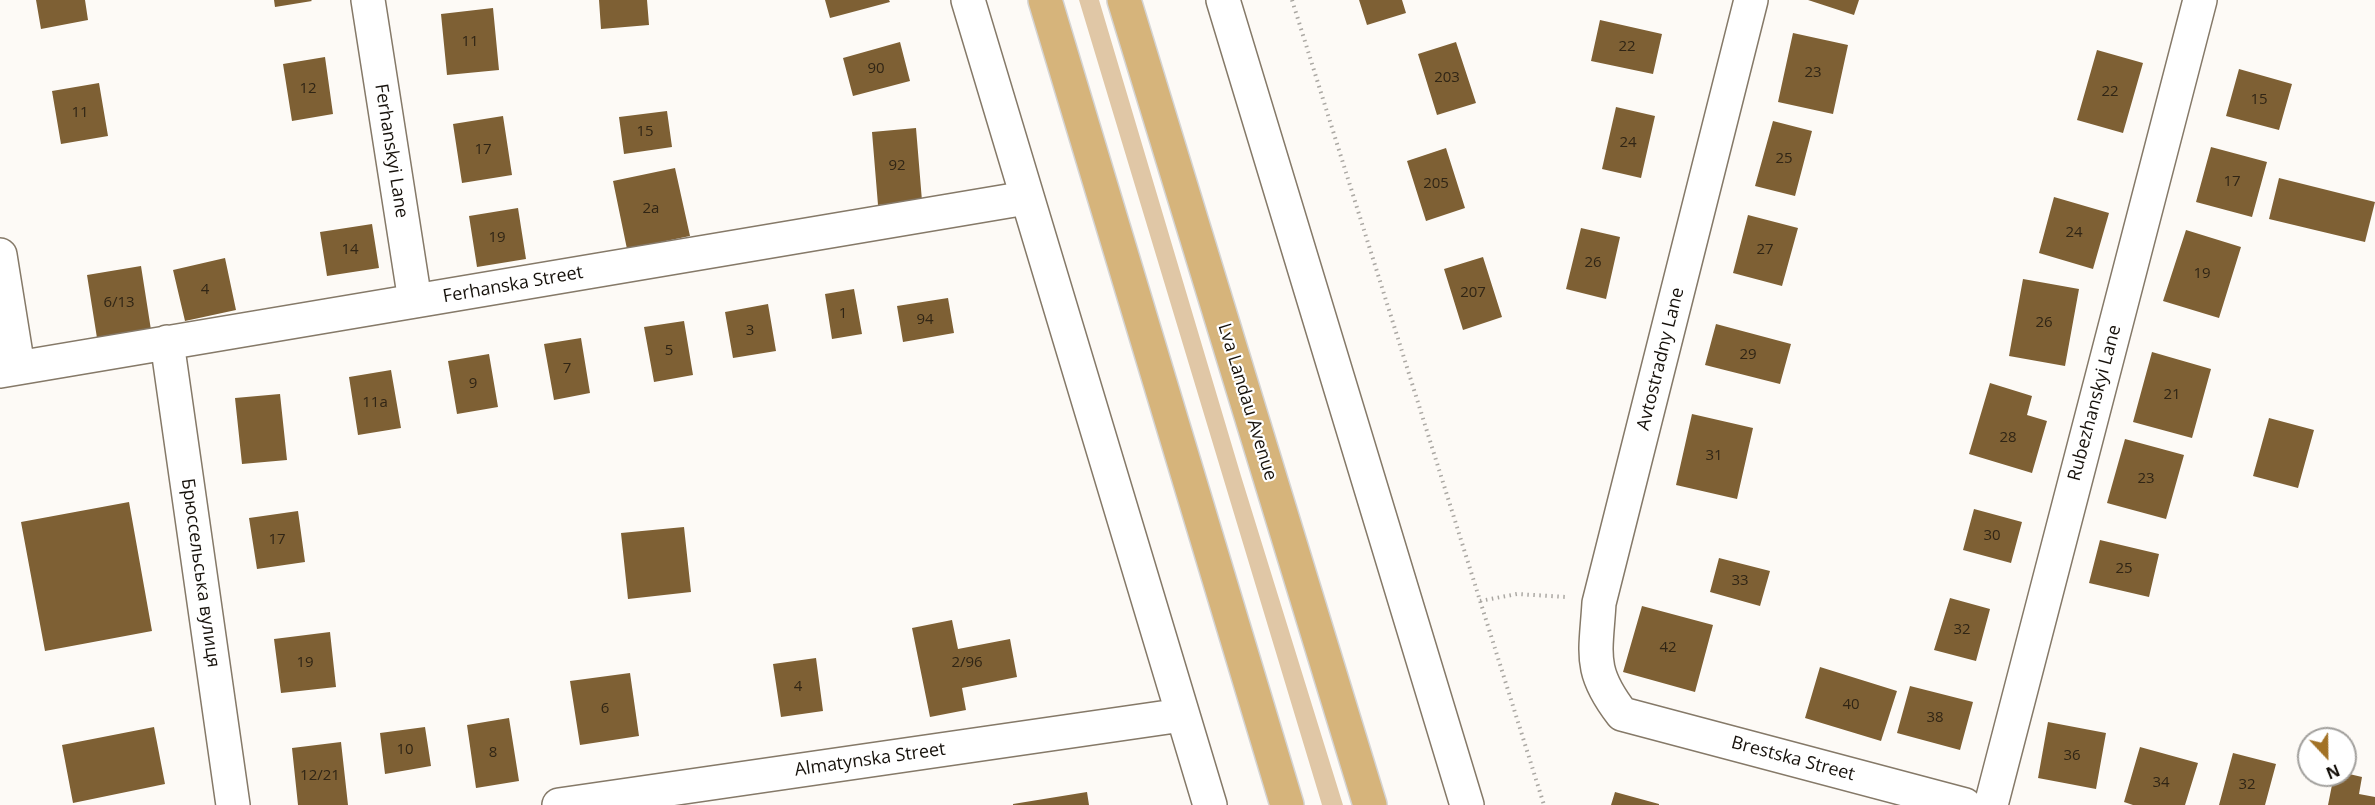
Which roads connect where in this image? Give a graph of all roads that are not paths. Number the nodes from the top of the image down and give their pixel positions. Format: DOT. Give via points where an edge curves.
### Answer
graph roads {
  1 [pos="368,0"];
  2 [pos="968,0"];
  3 [pos="1045,0"];
  4 [pos="1124,0"];
  5 [pos="1223,0"];
  6 [pos="1751,0"];
  7 [pos="2200,0"];
  8 [pos="1026,198"];
  9 [pos="0,255"];
  10 [pos="415,302"];
  11 [pos="166,342"];
  12 [pos="9,369"];
  13 [pos="1622,714"];
  14 [pos="1182,715"];
  15 [pos="233,805"];
  16 [pos="559,805"];
  17 [pos="1210,805"];
  18 [pos="1287,805"];
  19 [pos="1370,805"];
  20 [pos="1467,805"];
  21 [pos="1965,805"];
  22 [pos="1991,805"];
  1 -- 10 [label="street, Ferhanskyi Lane"];
  2 -- 8 [label="street"];
  3 -- 18 [label="main road"];
  4 -- 19 [label="main road, Lva Landau Avenue"];
  5 -- 20 [label="street"];
  6 -- 13 [label="street, Avtostradny Lane" via="1599,603 1595,666 1607,694"];
  7 -- 22 [label="street, Rubezhanskyi Lane"];
  8 -- 10 [label="street, Ferhanska Street"];
  8 -- 14 [label="street"];
  9 -- 12 [label="street"];
  10 -- 11 [label="street, Ferhanska Street"];
  11 -- 12 [label="street, Ferhanska Street"];
  11 -- 15 [label="street, Брюссельська вулиця"];
  13 -- 21 [label="street, Brestska Street"];
  14 -- 16 [label="street, Almatynska Street"];
  14 -- 17 [label="street"];
}
